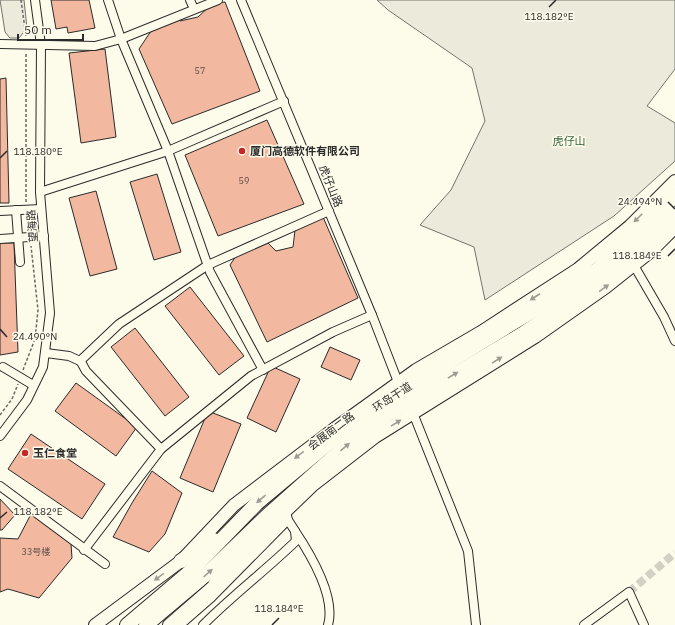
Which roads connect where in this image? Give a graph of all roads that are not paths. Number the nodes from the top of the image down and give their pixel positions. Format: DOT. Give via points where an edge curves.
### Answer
graph roads {
  1 [pos="35,0"];
  2 [pos="108,0"];
  3 [pos="190,0"];
  4 [pos="218,0"];
  5 [pos="241,0"];
  6 [pos="194,9"];
  7 [pos="121,39"];
  8 [pos="0,44"];
  9 [pos="41,44"];
  10 [pos="284,101"];
  11 [pos="168,151"];
  12 [pos="675,181"];
  13 [pos="40,192"];
  14 [pos="675,196"];
  15 [pos="41,209"];
  16 [pos="16,210"];
  17 [pos="0,211"];
  18 [pos="329,211"];
  19 [pos="675,214"];
  20 [pos="675,228"];
  21 [pos="44,236"];
  22 [pos="0,239"];
  23 [pos="18,239"];
  24 [pos="655,248"];
  25 [pos="631,260"];
  26 [pos="20,262"];
  27 [pos="208,265"];
  28 [pos="372,315"];
  29 [pos="674,336"];
  30 [pos="46,354"];
  31 [pos="80,360"];
  32 [pos="3,368"];
  33 [pos="263,370"];
  34 [pos="398,382"];
  35 [pos="33,385"];
  36 [pos="413,413"];
  37 [pos="0,436"];
  38 [pos="161,448"];
  39 [pos="0,486"];
  40 [pos="287,515"];
  41 [pos="234,526"];
  42 [pos="295,531"];
  43 [pos="246,536"];
  44 [pos="84,550"];
  45 [pos="180,561"];
  46 [pos="105,564"];
  47 [pos="215,586"];
  48 [pos="95,625"];
  49 [pos="127,625"];
  50 [pos="146,625"];
  51 [pos="169,625"];
  52 [pos="180,625"];
  53 [pos="203,625"];
  54 [pos="328,625"];
  55 [pos="476,625"];
  56 [pos="584,625"];
  57 [pos="644,625"];
  1 -- 9 [label="street, 望海路"];
  2 -- 7 [label="street"];
  3 -- 6 [label="street"];
  4 -- 6 [label="street"];
  5 -- 10 [label="street, 虎仔山路"];
  6 -- 7 [label="street"];
  7 -- 9 [label="street" via="95,46"];
  7 -- 11 [label="street"];
  8 -- 9 [label="street"];
  9 -- 13 [label="street, 望海路"];
  10 -- 11 [label="street"];
  10 -- 18 [label="street, 虎仔山路"];
  11 -- 13 [label="street"];
  11 -- 27 [label="street"];
  12 -- 34 [label="main road, 会展南二路, one-way" via="630,226 578,268 481,332"];
  13 -- 15 [label="street, 望海路"];
  14 -- 41 [label="highway, 环岛干道, one-way" via="596,270 382,403 336,437 263,498"];
  15 -- 16 [label="street"];
  15 -- 21 [label="street, 望海路"];
  16 -- 17 [label="street"];
  16 -- 23 [label="street"];
  18 -- 27 [label="street"];
  18 -- 28 [label="street, 虎仔山路"];
  19 -- 25 [label="highway, 环岛干道"];
  20 -- 24 [label="main road"];
  21 -- 23 [label="street"];
  21 -- 30 [label="street, 望海路" via="50,313"];
  22 -- 23 [label="street"];
  23 -- 26 [label="street"];
  24 -- 25 [label="main road"];
  25 -- 29 [label="street"];
  36 -- 25 [label="main road, one-way" via="535,337 606,287"];
  43 -- 25 [label="highway, 环岛干道, one-way" via="348,444 388,414 524,333"];
  27 -- 31 [label="street" via="119,324"];
  27 -- 33 [label="street"];
  28 -- 33 [label="street" via="333,332"];
  28 -- 34 [label="street, 虎仔山路"];
  30 -- 31 [label="street" via="69,356"];
  30 -- 35 [label="street, 望海路"];
  31 -- 38 [label="street" via="86,371"];
  32 -- 35 [label="street"];
  33 -- 38 [label="street" via="251,376"];
  34 -- 45 [label="main road, 会展南二路, one-way" via="234,505"];
  35 -- 37 [label="street, 望海路" via="27,400"];
  40 -- 36 [label="main road, one-way" via="313,486 375,437"];
  36 -- 55 [label="street" via="468,551"];
  38 -- 44 [label="street"];
  39 -- 44 [label="street"];
  40 -- 42 [label="street"];
  40 -- 47 [label="main road"];
  40 -- 52 [label="street" via="211,598"];
  41 -- 45 [label="highway"];
  41 -- 49 [label="highway, 环岛干道" via="193,569"];
  42 -- 53 [label="street" via="296,540"];
  42 -- 54 [label="street" via="307,549 324,587 330,606"];
  43 -- 47 [label="highway"];
  50 -- 43 [label="highway, 环岛干道, one-way" via="209,572"];
  44 -- 46 [label="street"];
  45 -- 48 [label="main road, 会展南二路, one-way"];
  47 -- 51 [label="main road"];
  56 -- 57 [label="street" via="629,592"];
}
